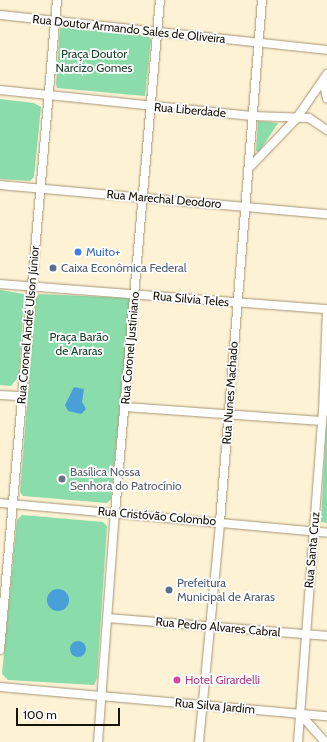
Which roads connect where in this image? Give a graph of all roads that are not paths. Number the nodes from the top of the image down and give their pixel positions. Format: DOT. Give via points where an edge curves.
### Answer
graph roads {
  1 [pos="57,0"];
  2 [pos="160,0"];
  3 [pos="262,0"];
  4 [pos="0,15"];
  5 [pos="55,21"];
  6 [pos="157,32"];
  7 [pos="258,44"];
  8 [pos="327,50"];
  9 [pos="325,78"];
  10 [pos="0,90"];
  11 [pos="49,96"];
  12 [pos="327,99"];
  13 [pos="150,107"];
  14 [pos="252,116"];
  15 [pos="296,119"];
  16 [pos="327,130"];
  17 [pos="248,169"];
  18 [pos="0,185"];
  19 [pos="40,188"];
  20 [pos="143,198"];
  21 [pos="245,206"];
  22 [pos="327,214"];
  23 [pos="0,284"];
  24 [pos="31,286"];
  25 [pos="135,294"];
  26 [pos="236,303"];
  27 [pos="327,310"];
  28 [pos="0,395"];
  29 [pos="22,396"];
  30 [pos="125,407"];
  31 [pos="228,416"];
  32 [pos="322,421"];
  33 [pos="0,502"];
  34 [pos="14,504"];
  35 [pos="115,512"];
  36 [pos="220,522"];
  37 [pos="314,531"];
  38 [pos="327,533"];
  39 [pos="2,609"];
  40 [pos="108,618"];
  41 [pos="209,625"];
  42 [pos="305,634"];
  43 [pos="327,636"];
  44 [pos="0,650"];
  45 [pos="0,688"];
  46 [pos="103,695"];
  47 [pos="202,705"];
  48 [pos="300,714"];
  49 [pos="327,716"];
  50 [pos="98,742"];
  51 [pos="199,742"];
  52 [pos="298,742"];
  53 [pos="325,742"];
  1 -- 5 [label="street, Rua Coronel André Ulson Júnior"];
  2 -- 6 [label="street, Rua Coronel Justiniano"];
  3 -- 7 [label="street, Rua Nunes Machado"];
  4 -- 5 [label="street, Rua Doutor Armando Sales de Oliveira"];
  5 -- 6 [label="street, Rua Doutor Armando Sales de Oliveira"];
  5 -- 11 [label="street, Rua Coronel André Ulson Júnior"];
  6 -- 7 [label="street, Rua Doutor Armando Sales de Oliveira"];
  6 -- 13 [label="street, Rua Coronel Justiniano"];
  7 -- 8 [label="street, Rua Doutor Armando Sales de Oliveira"];
  7 -- 14 [label="street, Rua Nunes Machado"];
  9 -- 12 [label="street"];
  9 -- 15 [label="street"];
  10 -- 11 [label="street, Rua Liberdade"];
  11 -- 13 [label="street, Rua Liberdade"];
  11 -- 19 [label="street, Rua Coronel André Ulson Júnior"];
  13 -- 14 [label="street, Rua Liberdade"];
  13 -- 20 [label="street, Rua Coronel Justiniano"];
  14 -- 15 [label="street, Rua Liberdade"];
  14 -- 17 [label="street, Rua Nunes Machado"];
  15 -- 16 [label="street, Rua Liberdade" via="309,118"];
  15 -- 17 [label="street"];
  17 -- 21 [label="street, Rua Nunes Machado"];
  18 -- 19 [label="street, Rua Marechal Deodoro"];
  19 -- 20 [label="street, Rua Marechal Deodoro"];
  19 -- 24 [label="street, Rua Coronel André Ulson Júnior"];
  20 -- 21 [label="street, Rua Marechal Deodoro"];
  20 -- 25 [label="street, Rua Coronel Justiniano"];
  21 -- 22 [label="street, Rua Marechal Deodoro"];
  21 -- 26 [label="street, Rua Nunes Machado"];
  23 -- 24 [label="street, Rua Silvia Teles"];
  24 -- 25 [label="street, Rua Silvia Teles"];
  24 -- 29 [label="street, Rua Coronel André Ulson Júnior"];
  25 -- 26 [label="street, Rua Silvia Teles"];
  25 -- 30 [label="street, Rua Coronel Justiniano"];
  26 -- 27 [label="street, Rua Silvia Teles"];
  26 -- 31 [label="street, Rua Nunes Machado"];
  27 -- 32 [label="street, Rua Santa Cruz"];
  28 -- 29 [label="street"];
  29 -- 34 [label="street, Rua Coronel André Ulson Júnior"];
  30 -- 31 [label="street"];
  30 -- 35 [label="street, Rua Coronel Justiniano"];
  31 -- 32 [label="street"];
  31 -- 36 [label="street, Rua Nunes Machado"];
  32 -- 37 [label="street, Rua Santa Cruz"];
  33 -- 34 [label="street, Rua Cristóvão Colombo"];
  34 -- 35 [label="street, Rua Cristóvão Colombo"];
  34 -- 39 [label="street, Rua Coronel André Ulson Júnior"];
  35 -- 36 [label="street, Rua Cristóvão Colombo"];
  35 -- 40 [label="street, Rua Coronel Justiniano"];
  36 -- 37 [label="street, Rua Cristóvão Colombo"];
  36 -- 41 [label="street, Rua Nunes Machado"];
  37 -- 38 [label="street, Rua Cristóvão Colombo"];
  37 -- 42 [label="street, Rua Santa Cruz"];
  39 -- 44 [label="street, Rua Coronel André Ulson Júnior"];
  40 -- 41 [label="street, Rua Pedro Alvares Cabral"];
  40 -- 46 [label="street, Rua Coronel Justiniano"];
  41 -- 42 [label="street, Rua Pedro Alvares Cabral"];
  41 -- 47 [label="street, Rua Nunes Machado"];
  42 -- 43 [label="street, Rua Pedro Alvares Cabral"];
  42 -- 48 [label="street, Rua Santa Cruz"];
  45 -- 46 [label="street"];
  46 -- 47 [label="street, Rua Silva Jardim"];
  46 -- 50 [label="street, Rua Coronel Justiniano"];
  47 -- 48 [label="street, Rua Silva Jardim"];
  47 -- 51 [label="street, Rua Nunes Machado"];
  48 -- 49 [label="street, Rua Silva Jardim"];
  48 -- 52 [label="street, Rua Santa Cruz"];
  48 -- 53 [label="street"];
}
